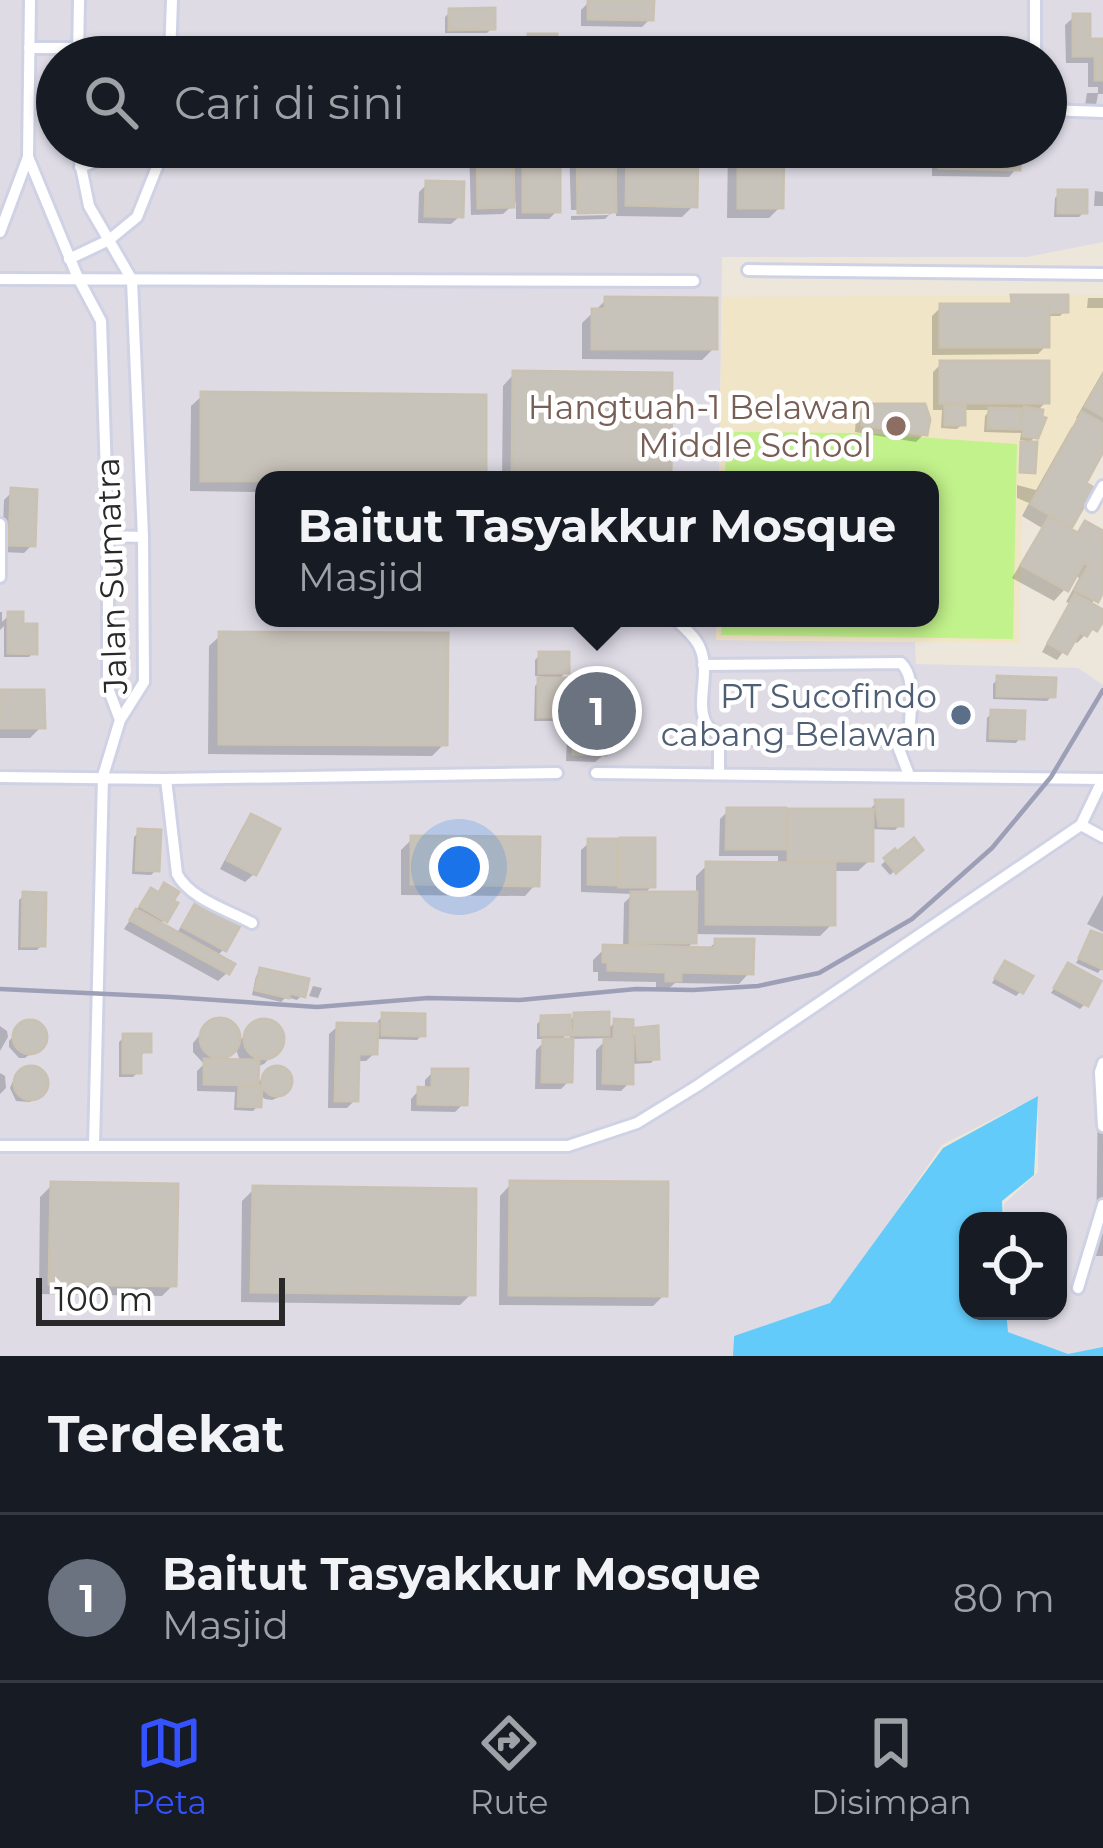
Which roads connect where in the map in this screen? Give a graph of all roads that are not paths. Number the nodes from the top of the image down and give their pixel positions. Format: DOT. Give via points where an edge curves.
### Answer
graph roads {
  1 [pos="29,0"];
  2 [pos="80,0"];
  3 [pos="172,0"];
  4 [pos="1035,0"];
  5 [pos="79,36"];
  6 [pos="171,36"];
  7 [pos="1035,36"];
  8 [pos="29,48"];
  9 [pos="36,49"];
  10 [pos="1067,111"];
  11 [pos="1103,112"];
  12 [pos="28,157"];
  13 [pos="80,168"];
  14 [pos="157,168"];
  15 [pos="0,232"];
  16 [pos="109,240"];
  17 [pos="69,259"];
  18 [pos="748,270"];
  19 [pos="1103,274"];
  20 [pos="78,278"];
  21 [pos="0,279"];
  22 [pos="132,280"];
  23 [pos="694,281"];
  24 [pos="1103,486"];
  25 [pos="1092,506"];
  26 [pos="0,524"];
  27 [pos="109,536"];
  28 [pos="143,537"];
  29 [pos="0,577"];
  30 [pos="682,627"];
  31 [pos="703,665"];
  32 [pos="120,719"];
  33 [pos="719,736"];
  34 [pos="892,740"];
  35 [pos="557,772"];
  36 [pos="596,773"];
  37 [pos="718,774"];
  38 [pos="909,775"];
  39 [pos="104,776"];
  40 [pos="0,777"];
  41 [pos="166,779"];
  42 [pos="1103,779"];
  43 [pos="1082,825"];
  44 [pos="1103,837"];
  45 [pos="252,922"];
  46 [pos="1103,1064"];
  47 [pos="1103,1126"];
  48 [pos="94,1145"];
  49 [pos="0,1146"];
  50 [pos="1103,1204"];
  51 [pos="1078,1288"];
  1 -- 8 [label="lane, Jalan Sumatra"];
  2 -- 5 [label="lane"];
  3 -- 6 [label="lane"];
  4 -- 7 [label="lane"];
  8 -- 9 [label="lane"];
  8 -- 12 [label="lane, Jalan Sumatra"];
  10 -- 11 [label="lane"];
  12 -- 15 [label="lane, Jalan Sumatra"];
  12 -- 17 [label="lane, Jalan Sumatra"];
  13 -- 16 [label="lane, Jalan Sumatra"];
  14 -- 16 [label="lane" via="137,217"];
  16 -- 17 [label="lane"];
  16 -- 22 [label="lane, Jalan Sumatra"];
  17 -- 20 [label="lane, Jalan Sumatra"];
  18 -- 19 [label="lane"];
  20 -- 21 [label="lane"];
  20 -- 22 [label="lane"];
  20 -- 27 [label="lane, Jalan Sumatra" via="100,321"];
  22 -- 23 [label="lane"];
  22 -- 28 [label="lane, Jalan Sumatra"];
  24 -- 25 [label="lane"];
  26 -- 29 [label="lane"];
  27 -- 28 [label="lane"];
  27 -- 32 [label="lane, Jalan Sumatra" via="108,688"];
  28 -- 32 [label="lane, Jalan Sumatra" via="144,682"];
  30 -- 31 [label="lane"];
  31 -- 33 [label="lane" via="702,714"];
  31 -- 34 [label="lane" via="901,663 910,675 910,727"];
  32 -- 39 [label="lane"];
  33 -- 34 [label="lane"];
  33 -- 37 [label="lane"];
  34 -- 38 [label="lane"];
  35 -- 41 [label="lane"];
  36 -- 37 [label="lane"];
  37 -- 38 [label="lane"];
  38 -- 42 [label="lane"];
  39 -- 40 [label="lane"];
  39 -- 41 [label="lane"];
  39 -- 48 [label="lane"];
  41 -- 45 [label="lane" via="182,884"];
  42 -- 43 [label="lane"];
  43 -- 44 [label="lane"];
  43 -- 48 [label="lane" via="637,1123 568,1146"];
  46 -- 47 [label="lane"];
  48 -- 49 [label="lane"];
  50 -- 51 [label="lane"];
}
